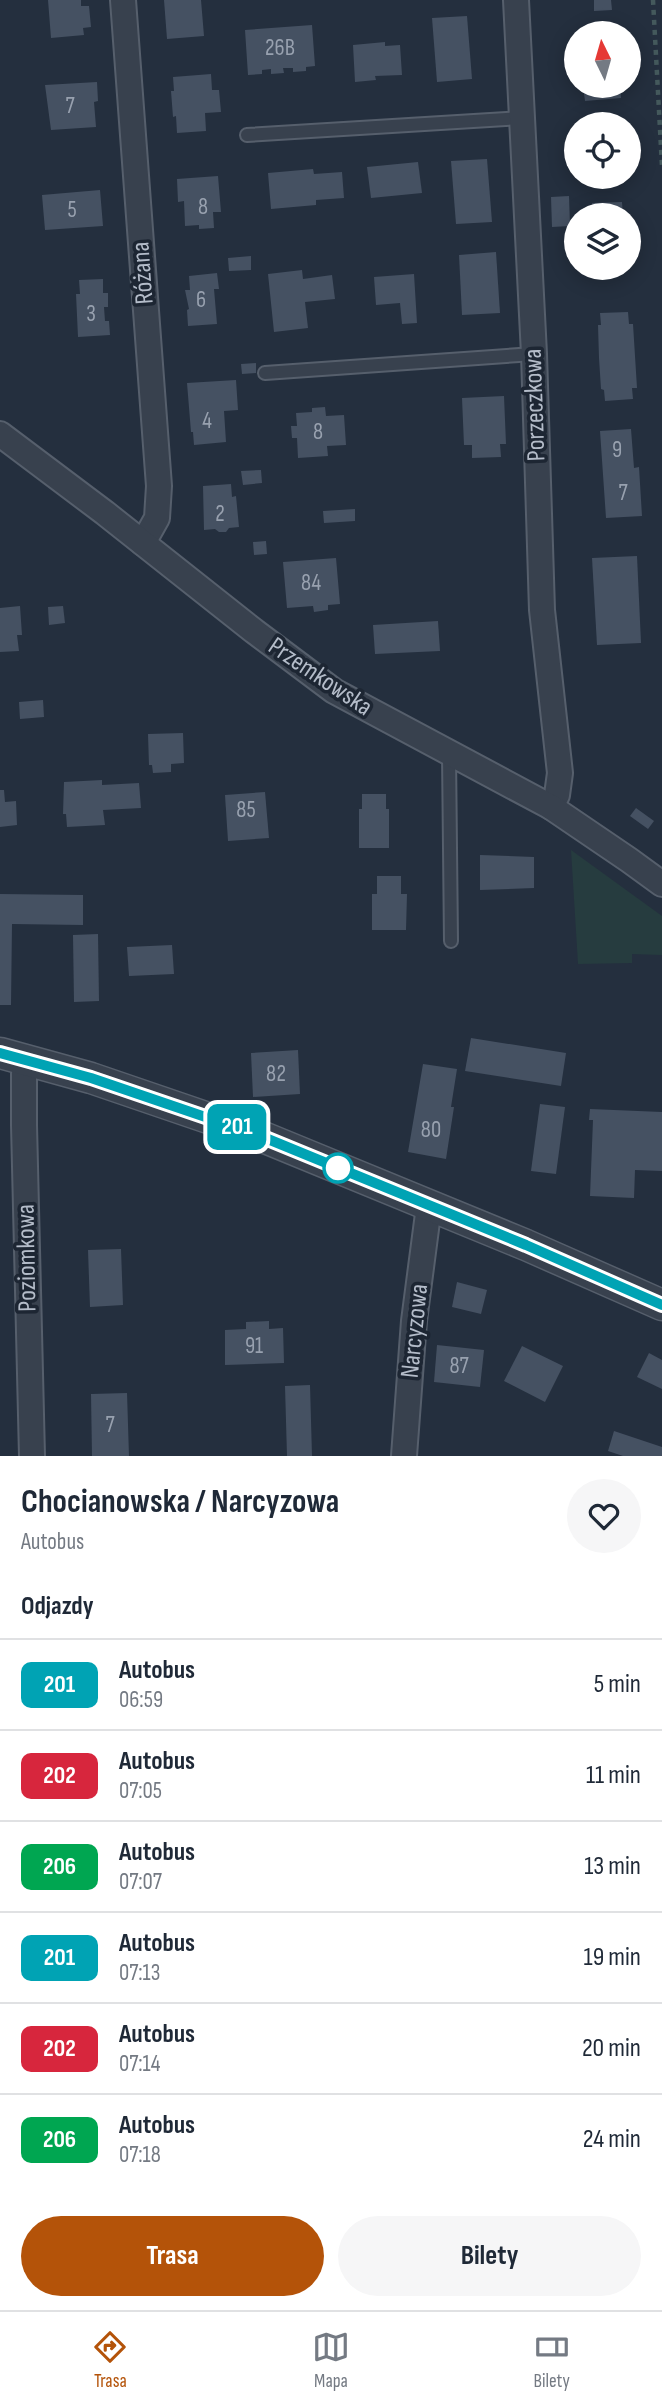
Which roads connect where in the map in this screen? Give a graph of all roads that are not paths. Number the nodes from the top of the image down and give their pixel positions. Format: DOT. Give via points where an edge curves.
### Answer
graph roads {
  1 [pos="123,0"];
  2 [pos="516,0"];
  3 [pos="521,118"];
  4 [pos="247,135"];
  5 [pos="534,354"];
  6 [pos="265,373"];
  7 [pos="0,434"];
  8 [pos="143,543"];
  9 [pos="449,754"];
  10 [pos="551,807"];
  11 [pos="662,884"];
  12 [pos="451,941"];
  13 [pos="14,1056"];
  14 [pos="429,1206"];
  15 [pos="662,1305"];
  16 [pos="32,1456"];
  17 [pos="404,1456"];
  1 -- 8 [label="street, Różana" via="159,486 157,517"];
  2 -- 3 [label="street, Porzeczkowa"];
  3 -- 4 [label="lane"];
  3 -- 5 [label="street, Porzeczkowa"];
  5 -- 6 [label="lane"];
  5 -- 10 [label="street, Porzeczkowa" via="542,610 560,773"];
  7 -- 8 [label="street, Przemkowska"];
  8 -- 9 [label="street, Przemkowska" via="334,691"];
  9 -- 10 [label="street, Przemkowska"];
  9 -- 12 [label="lane"];
  10 -- 11 [label="street, Przemkowska"];
  13 -- 14 [label="street" via="258,1135"];
  13 -- 16 [label="street, Poziomkowa" via="24,1074"];
  14 -- 15 [label="street"];
  14 -- 17 [label="street, Narcyzowa"];
}
